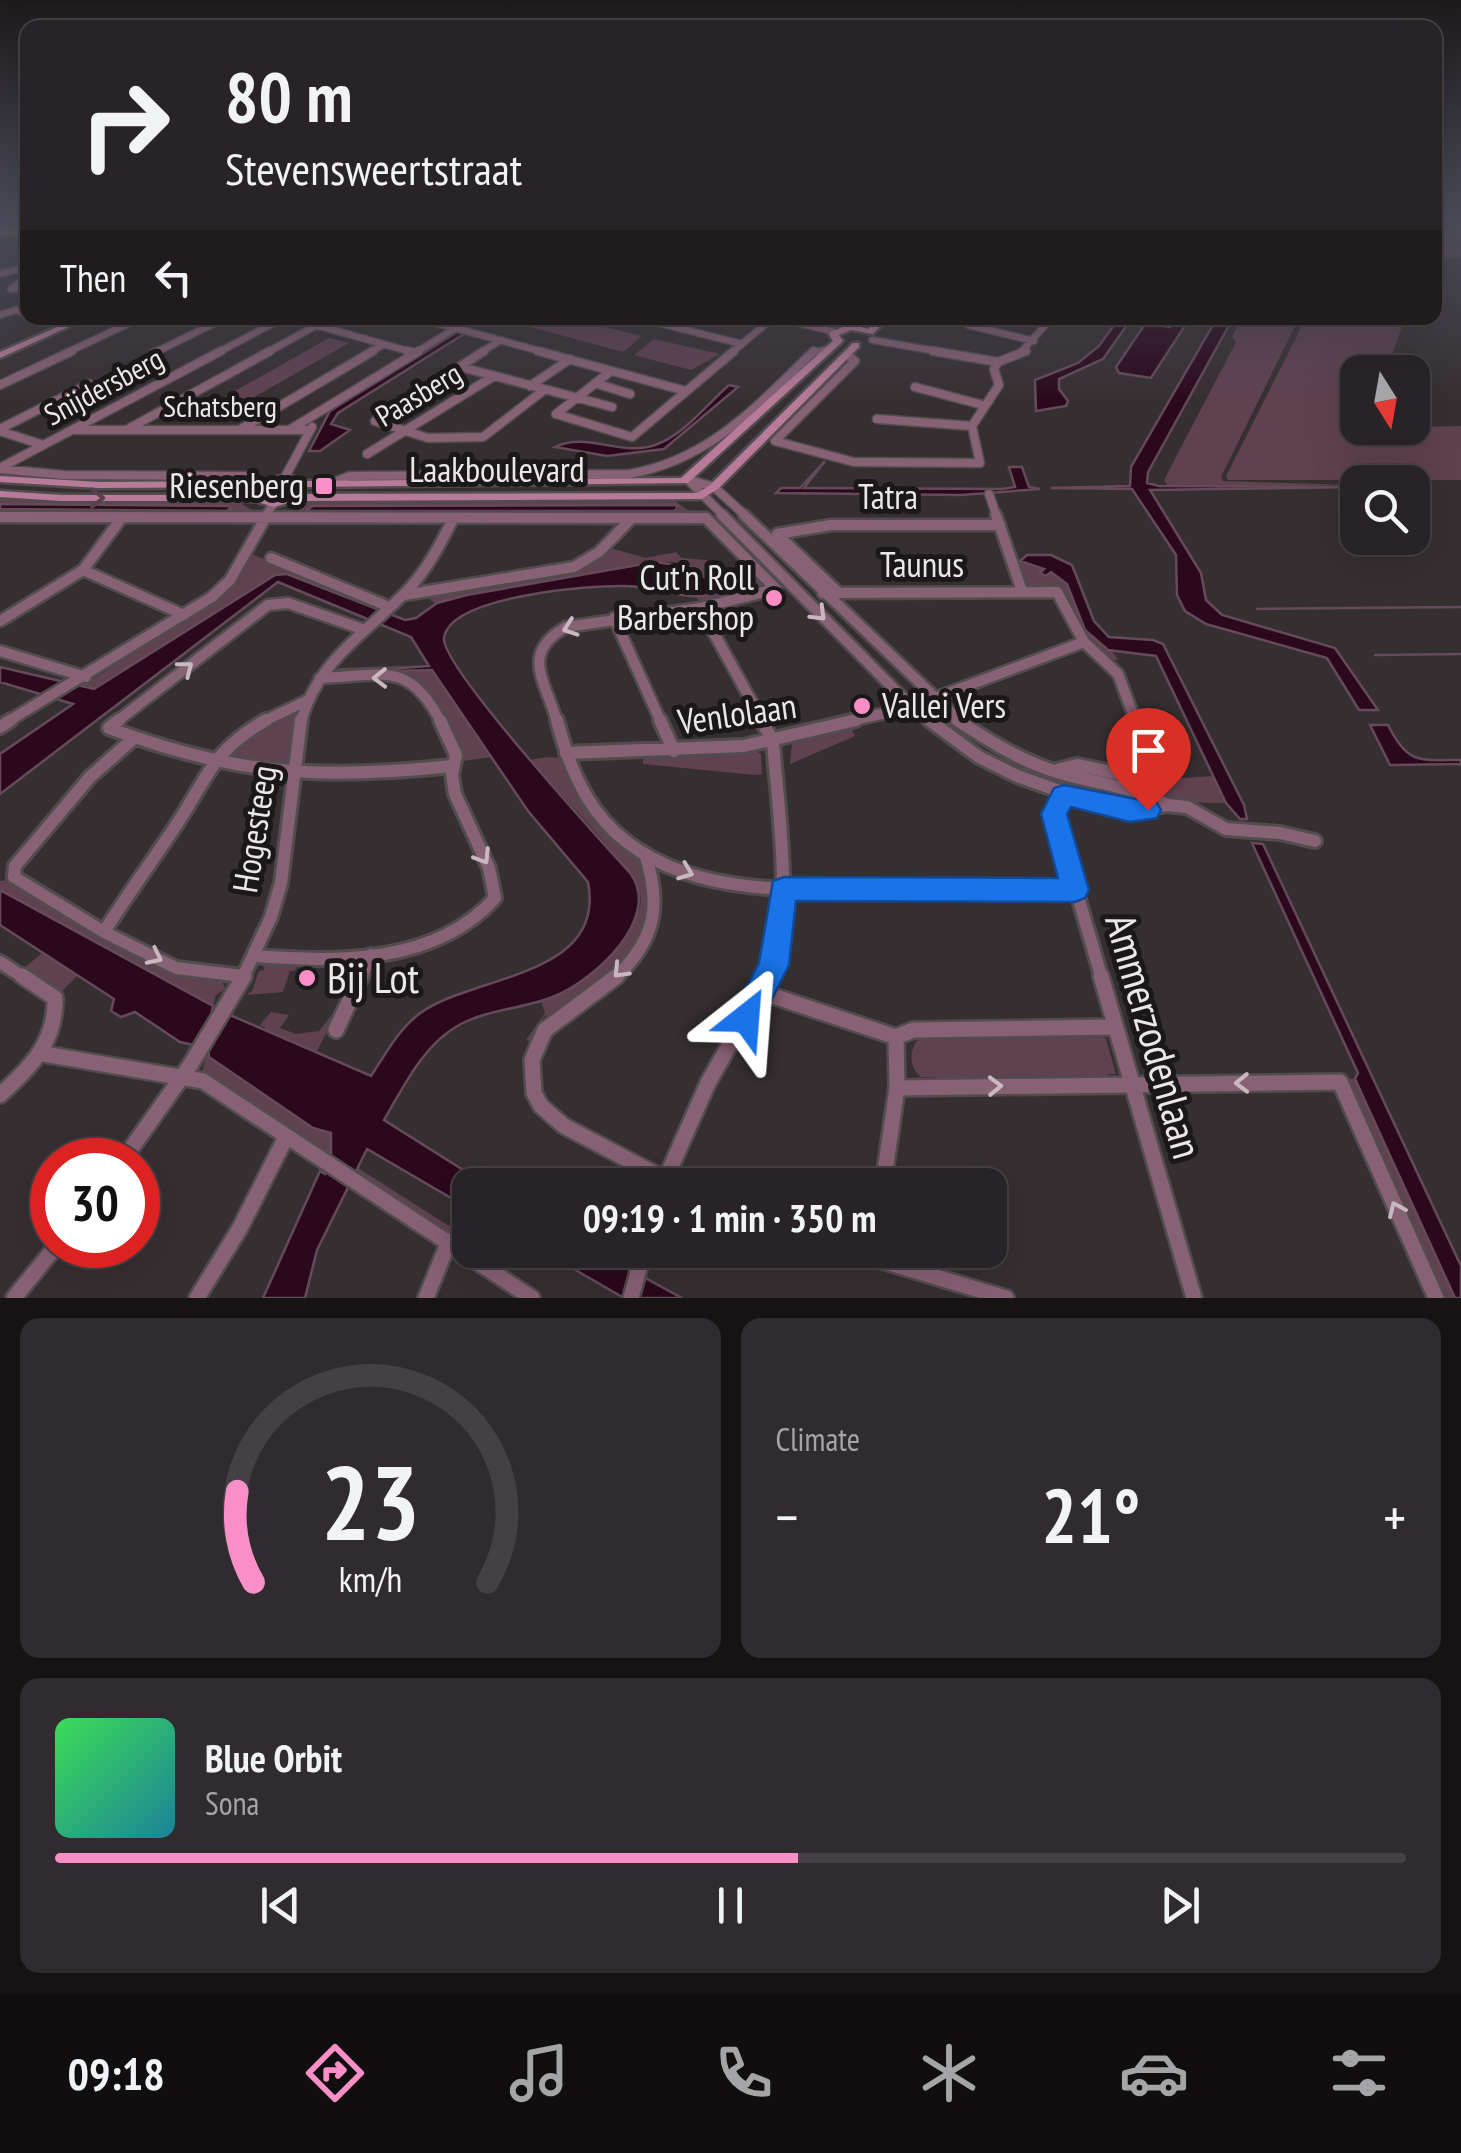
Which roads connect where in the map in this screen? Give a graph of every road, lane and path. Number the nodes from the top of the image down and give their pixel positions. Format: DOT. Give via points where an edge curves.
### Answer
graph roads {
  1 [pos="61,325"];
  2 [pos="125,325"];
  3 [pos="210,325"];
  4 [pos="270,325"];
  5 [pos="317,325"];
  6 [pos="444,325"];
  7 [pos="460,325"];
  8 [pos="669,325"];
  9 [pos="767,325"];
  10 [pos="794,325"];
  11 [pos="852,325"];
  12 [pos="861,325"];
  13 [pos="880,325"];
  14 [pos="968,325"];
  15 [pos="1047,325"];
  16 [pos="64,326"];
  17 [pos="455,328"];
  18 [pos="874,338"];
  19 [pos="501,340"];
  20 [pos="834,340"];
  21 [pos="1034,341"];
  22 [pos="383,344"];
  23 [pos="742,344"];
  24 [pos="856,345"];
  25 [pos="154,352"];
  26 [pos="415,353"];
  27 [pos="0,355"];
  28 [pos="848,355"];
  29 [pos="570,359"];
  30 [pos="997,365"];
  31 [pos="461,367"];
  32 [pos="611,370"];
  33 [pos="494,376"];
  34 [pos="595,383"];
  35 [pos="90,384"];
  36 [pos="0,385"];
  37 [pos="530,386"];
  38 [pos="915,387"];
  39 [pos="544,390"];
  40 [pos="686,391"];
  41 [pos="630,394"];
  42 [pos="576,398"];
  43 [pos="983,405"];
  44 [pos="612,406"];
  45 [pos="322,412"];
  46 [pos="877,419"];
  47 [pos="972,426"];
  48 [pos="0,430"];
  49 [pos="70,430"];
  50 [pos="128,430"];
  51 [pos="240,430"];
  52 [pos="290,430"];
  53 [pos="310,430"];
  54 [pos="401,434"];
  55 [pos="43,445"];
  56 [pos="367,454"];
  57 [pos="0,468"];
  58 [pos="0,479"];
  59 [pos="237,479"];
  60 [pos="284,479"];
  61 [pos="687,479"];
  62 [pos="266,484"];
  63 [pos="302,484"];
  64 [pos="329,484"];
  65 [pos="714,487"];
  66 [pos="0,494"];
  67 [pos="990,494"];
  68 [pos="701,496"];
  69 [pos="256,498"];
  70 [pos="294,498"];
  71 [pos="273,504"];
  72 [pos="0,517"];
  73 [pos="632,518"];
  74 [pos="453,519"];
  75 [pos="120,520"];
  76 [pos="264,520"];
  77 [pos="1000,524"];
  78 [pos="271,558"];
  79 [pos="794,562"];
  80 [pos="770,564"];
  81 [pos="82,570"];
  82 [pos="1022,591"];
  83 [pos="823,593"];
  84 [pos="839,593"];
  85 [pos="403,595"];
  86 [pos="700,608"];
  87 [pos="384,609"];
  88 [pos="184,616"];
  89 [pos="614,618"];
  90 [pos="0,620"];
  91 [pos="366,626"];
  92 [pos="1084,642"];
  93 [pos="0,652"];
  94 [pos="884,653"];
  95 [pos="862,658"];
  96 [pos="86,677"];
  97 [pos="320,678"];
  98 [pos="932,699"];
  99 [pos="308,700"];
  100 [pos="912,707"];
  101 [pos="0,728"];
  102 [pos="134,738"];
  103 [pos="773,741"];
  104 [pos="998,746"];
  105 [pos="674,751"];
  106 [pos="566,752"];
  107 [pos="979,757"];
  108 [pos="212,764"];
  109 [pos="452,766"];
  110 [pos="1053,770"];
  111 [pos="295,776"];
  112 [pos="1064,795"];
  113 [pos="1167,805"];
  114 [pos="1315,841"];
  115 [pos="645,853"];
  116 [pos="784,889"];
  117 [pos="1075,890"];
  118 [pos="104,932"];
  119 [pos="253,956"];
  120 [pos="372,956"];
  121 [pos="0,962"];
  122 [pos="242,976"];
  123 [pos="761,992"];
  124 [pos="1114,1027"];
  125 [pos="336,1030"];
  126 [pos="896,1037"];
  127 [pos="44,1054"];
  128 [pos="183,1075"];
  129 [pos="1132,1084"];
  130 [pos="897,1088"];
  131 [pos="0,1095"];
  132 [pos="286,1137"];
  133 [pos="139,1138"];
  134 [pos="640,1168"];
  135 [pos="674,1168"];
  136 [pos="885,1168"];
  137 [pos="449,1241"];
  138 [pos="38,1268"];
  139 [pos="639,1268"];
  140 [pos="914,1268"];
  141 [pos="19,1292"];
  142 [pos="0,1296"];
  143 [pos="197,1298"];
  144 [pos="426,1298"];
  145 [pos="532,1298"];
  146 [pos="631,1298"];
  147 [pos="1006,1298"];
  148 [pos="1194,1298"];
  149 [pos="1436,1298"];
  1 -- 16 [label="street"];
  2 -- 36 [label="street"];
  3 -- 25 [label="street"];
  4 -- 49 [label="street, Snijdersberg"];
  5 -- 22 [label="street"];
  5 -- 50 [label="street"];
  6 -- 17 [label="street"];
  7 -- 17 [label="street"];
  8 -- 23 [label="street"];
  9 -- 23 [label="street"];
  10 -- 20 [label="street"];
  11 -- 20 [label="main road"];
  12 -- 18 [label="main road"];
  13 -- 18 [label="main road"];
  14 -- 21 [label="street"];
  15 -- 21 [label="street"];
  16 -- 27 [label="main road"];
  17 -- 19 [label="street"];
  17 -- 26 [label="street"];
  18 -- 24 [label="main road"];
  18 -- 30 [label="street"];
  19 -- 29 [label="street"];
  19 -- 31 [label="street"];
  20 -- 24 [label="main road"];
  20 -- 61 [label="main road"];
  20 -- 64 [label="street, Laakboulevard" via="814,350 706,450 652,472 350,476"];
  21 -- 30 [label="street"];
  22 -- 26 [label="street"];
  22 -- 51 [label="street"];
  23 -- 40 [label="street"];
  24 -- 28 [label="main road"];
  26 -- 45 [label="street"];
  28 -- 47 [label="street" via="855,362 775,442 854,462 980,463"];
  28 -- 65 [label="main road"];
  29 -- 32 [label="street"];
  29 -- 37 [label="street"];
  30 -- 43 [label="street" via="999,385"];
  31 -- 33 [label="street"];
  31 -- 54 [label="street" via="375,421"];
  32 -- 34 [label="street"];
  32 -- 40 [label="street"];
  33 -- 37 [label="street"];
  33 -- 54 [label="street, Paasberg"];
  34 -- 41 [label="street"];
  34 -- 42 [label="street"];
  35 -- 48 [label="street"];
  37 -- 39 [label="street"];
  38 -- 43 [label="street"];
  39 -- 42 [label="street"];
  39 -- 54 [label="street" via="483,437"];
  40 -- 42 [label="street" via="632,437 556,414"];
  42 -- 44 [label="street"];
  43 -- 47 [label="street"];
  45 -- 52 [label="street"];
  45 -- 53 [label="street"];
  46 -- 47 [label="street"];
  48 -- 55 [label="street"];
  49 -- 50 [label="street, Schatsberg"];
  49 -- 55 [label="street, Snijdersberg"];
  50 -- 51 [label="street, Schatsberg"];
  51 -- 52 [label="street, Schatsberg"];
  52 -- 53 [label="street, Schatsberg"];
  53 -- 60 [label="street"];
  54 -- 56 [label="street, Paasberg"];
  55 -- 57 [label="street, Snijdersberg"];
  57 -- 59 [label="street"];
  58 -- 59 [label="main road"];
  59 -- 62 [label="main road"];
  60 -- 62 [label="main road"];
  60 -- 63 [label="main road, Laakboulevard"];
  61 -- 64 [label="main road, Laakboulevard"];
  61 -- 65 [label="street"];
  61 -- 68 [label="street"];
  62 -- 69 [label="main road"];
  63 -- 64 [label="main road, Laakboulevard"];
  63 -- 70 [label="main road"];
  65 -- 68 [label="main road"];
  65 -- 79 [label="street"];
  66 -- 69 [label="main road, one-way"];
  67 -- 77 [label="street"];
  68 -- 70 [label="main road, Laakboulevard"];
  68 -- 80 [label="street"];
  69 -- 71 [label="main road"];
  70 -- 71 [label="main road"];
  71 -- 76 [label="street"];
  72 -- 75 [label="street"];
  73 -- 74 [label="street"];
  73 -- 85 [label="street" via="574,568"];
  73 -- 86 [label="street" via="706,518 776,589"];
  74 -- 76 [label="street"];
  74 -- 85 [label="street, Hogesteeg"];
  75 -- 76 [label="street"];
  75 -- 81 [label="street"];
  76 -- 88 [label="street" via="230,580"];
  77 -- 82 [label="street"];
  77 -- 84 [label="street, Tatra" via="831,524 777,534"];
  78 -- 87 [label="street"];
  79 -- 80 [label="street"];
  79 -- 83 [label="street"];
  80 -- 95 [label="street, one-way"];
  81 -- 88 [label="street"];
  81 -- 90 [label="street"];
  82 -- 84 [label="street, Taunus"];
  82 -- 92 [label="street, Taunus" via="1057,592"];
  83 -- 84 [label="street, Taunus"];
  83 -- 94 [label="street"];
  85 -- 87 [label="street, Hogesteeg"];
  86 -- 89 [label="street"];
  86 -- 103 [label="street"];
  87 -- 91 [label="street, Hogesteeg"];
  88 -- 96 [label="street"];
  89 -- 105 [label="street"];
  89 -- 106 [label="street, one-way" via="566,627 538,650 536,668"];
  91 -- 97 [label="street, Hogesteeg"];
  102 -- 91 [label="street, one-way" via="109,728 261,608 282,602"];
  92 -- 98 [label="street"];
  92 -- 110 [label="street" via="1118,674 1158,782 1076,765"];
  93 -- 96 [label="street"];
  94 -- 95 [label="street"];
  94 -- 98 [label="street"];
  95 -- 100 [label="street"];
  96 -- 101 [label="street"];
  97 -- 99 [label="street, Hogesteeg"];
  109 -- 97 [label="street, one-way" via="456,755 446,730 409,679"];
  98 -- 104 [label="street"];
  99 -- 108 [label="street" via="256,726"];
  99 -- 111 [label="street, Hogesteeg"];
  100 -- 103 [label="street, Venlolaan"];
  100 -- 107 [label="street"];
  102 -- 108 [label="street"];
  102 -- 118 [label="street" via="90,777 13,872"];
  103 -- 105 [label="street, Venlolaan"];
  103 -- 116 [label="street"];
  104 -- 107 [label="street"];
  104 -- 110 [label="street"];
  105 -- 106 [label="street, Venlolaan"];
  106 -- 115 [label="street" via="589,802"];
  107 -- 112 [label="street"];
  108 -- 111 [label="street"];
  108 -- 118 [label="street"];
  109 -- 111 [label="street"];
  109 -- 120 [label="street, one-way" via="461,811 497,884 495,898 481,917 443,937"];
  110 -- 113 [label="street"];
  111 -- 119 [label="street, Hogesteeg" via="281,884"];
  112 -- 113 [label="street" via="1130,811"];
  112 -- 117 [label="street, Ammerzodenlaan" via="1054,814"];
  113 -- 114 [label="street" via="1186,807 1226,829"];
  115 -- 116 [label="street, one-way" via="697,877"];
  115 -- 134 [label="street, one-way" via="658,887 656,922 616,977 544,1030 530,1089 559,1124"];
  116 -- 117 [label="street"];
  116 -- 123 [label="street" via="780,938"];
  117 -- 124 [label="street, Ammerzodenlaan"];
  118 -- 122 [label="street, one-way" via="176,968"];
  119 -- 120 [label="street"];
  119 -- 122 [label="street, Hogesteeg"];
  120 -- 125 [label="street"];
  121 -- 127 [label="street" via="55,998 57,1016"];
  122 -- 128 [label="street, Hogesteeg"];
  123 -- 126 [label="street"];
  123 -- 135 [label="street" via="708,1083"];
  124 -- 126 [label="street" via="912,1030"];
  124 -- 129 [label="street, Ammerzodenlaan"];
  126 -- 130 [label="street"];
  127 -- 128 [label="street"];
  127 -- 131 [label="street"];
  128 -- 132 [label="street" via="203,1081"];
  128 -- 133 [label="street, Hogesteeg"];
  130 -- 129 [label="street, one-way"];
  129 -- 148 [label="street, Ammerzodenlaan"];
  149 -- 129 [label="street, one-way" via="1340,1082"];
  130 -- 136 [label="street"];
  132 -- 137 [label="street"];
  132 -- 143 [label="street"];
  137 -- 144 [label="street"];
  137 -- 145 [label="street"];
  138 -- 141 [label="street"];
  139 -- 146 [label="street"];
  140 -- 147 [label="street"];
  141 -- 142 [label="street"];
}
